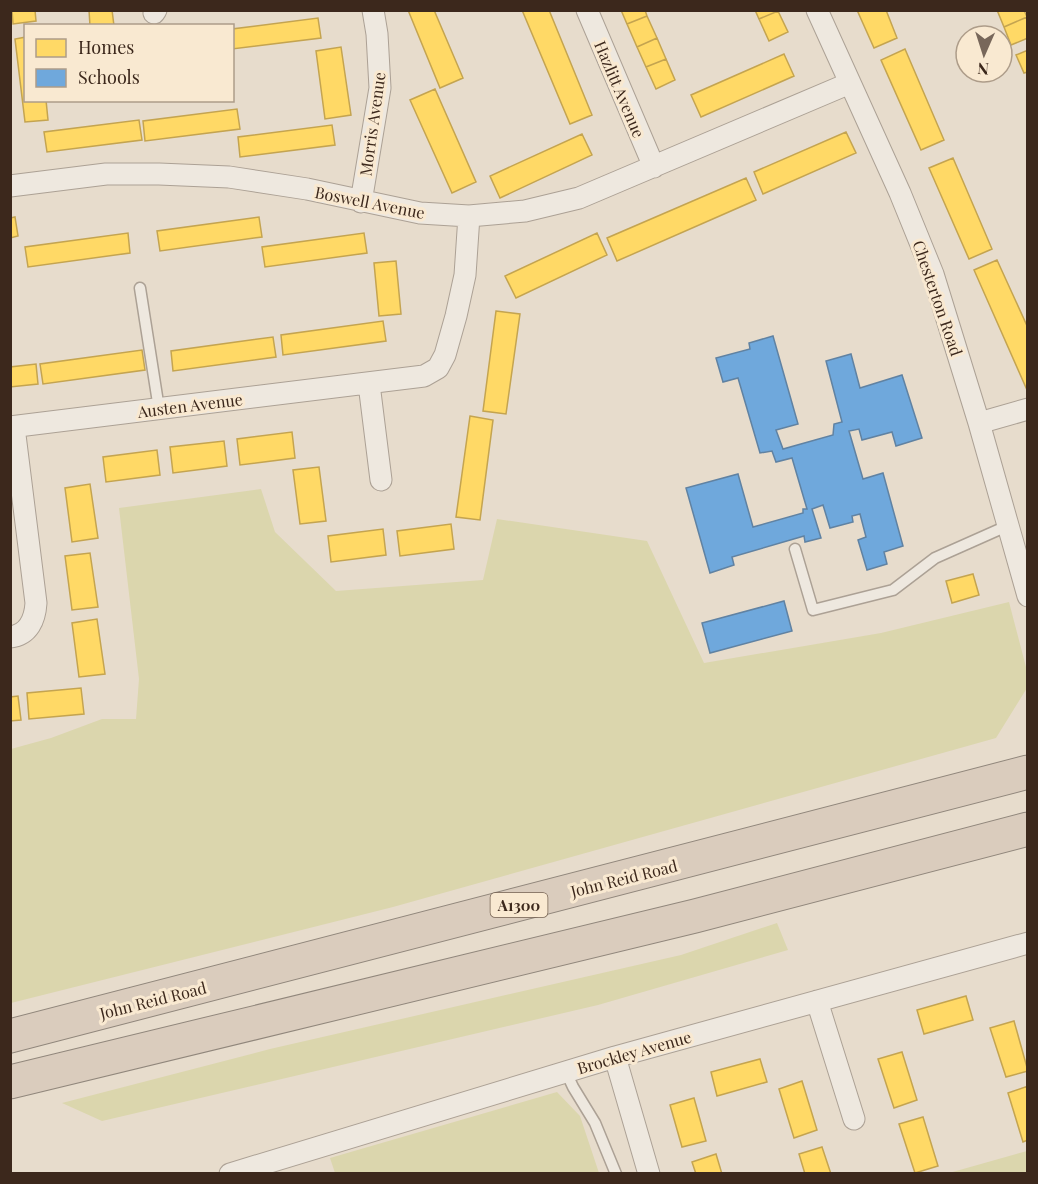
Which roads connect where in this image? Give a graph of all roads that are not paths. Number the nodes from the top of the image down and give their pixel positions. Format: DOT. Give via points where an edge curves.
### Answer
graph roads {
  1 [pos="373,10"];
  2 [pos="587,10"];
  3 [pos="817,10"];
  4 [pos="850,83"];
  5 [pos="654,166"];
  6 [pos="10,186"];
  7 [pos="361,202"];
  8 [pos="469,216"];
  9 [pos="140,288"];
  10 [pos="369,384"];
  11 [pos="159,409"];
  12 [pos="1028,409"];
  13 [pos="979,423"];
  14 [pos="12,427"];
  15 [pos="381,480"];
  16 [pos="1007,526"];
  17 [pos="795,549"];
  18 [pos="1027,590"];
  19 [pos="10,637"];
  20 [pos="1028,772"];
  21 [pos="1028,830"];
  22 [pos="1028,943"];
  23 [pos="817,1001"];
  24 [pos="10,1036"];
  25 [pos="615,1057"];
  26 [pos="566,1072"];
  27 [pos="10,1082"];
  28 [pos="854,1119"];
  29 [pos="239,1172"];
  30 [pos="615,1173"];
  31 [pos="649,1173"];
  1 -- 7 [label="street, Morris Avenue" via="380,88"];
  2 -- 5 [label="street, Hazlitt Avenue"];
  3 -- 4 [label="street, Chesterton Road"];
  4 -- 5 [label="street, Boswell Avenue"];
  4 -- 13 [label="street, Chesterton Road" via="933,274"];
  5 -- 8 [label="street, Boswell Avenue" via="579,198 525,211"];
  6 -- 7 [label="street, Boswell Avenue" via="106,174 229,177"];
  7 -- 8 [label="street, Boswell Avenue" via="420,213"];
  8 -- 10 [label="street, Austen Avenue" via="459,306 438,368 424,376"];
  9 -- 11 [label="lane"];
  10 -- 11 [label="street, Austen Avenue"];
  10 -- 15 [label="street"];
  11 -- 14 [label="street, Austen Avenue"];
  12 -- 13 [label="street"];
  13 -- 16 [label="street, Chesterton Road"];
  14 -- 19 [label="street" via="36,603 28,629"];
  16 -- 17 [label="lane" via="936,558 893,590 813,610"];
  16 -- 18 [label="street, Chesterton Road"];
  20 -- 24 [label="highway, John Reid Road / A1300"];
  21 -- 27 [label="highway" via="695,916"];
  22 -- 23 [label="street, Brockley Avenue"];
  23 -- 25 [label="street, Brockley Avenue"];
  23 -- 28 [label="street"];
  25 -- 26 [label="street, Brockley Avenue"];
  25 -- 31 [label="street"];
  26 -- 29 [label="street, Brockley Avenue"];
  26 -- 30 [label="lane" via="595,1123"];
}
